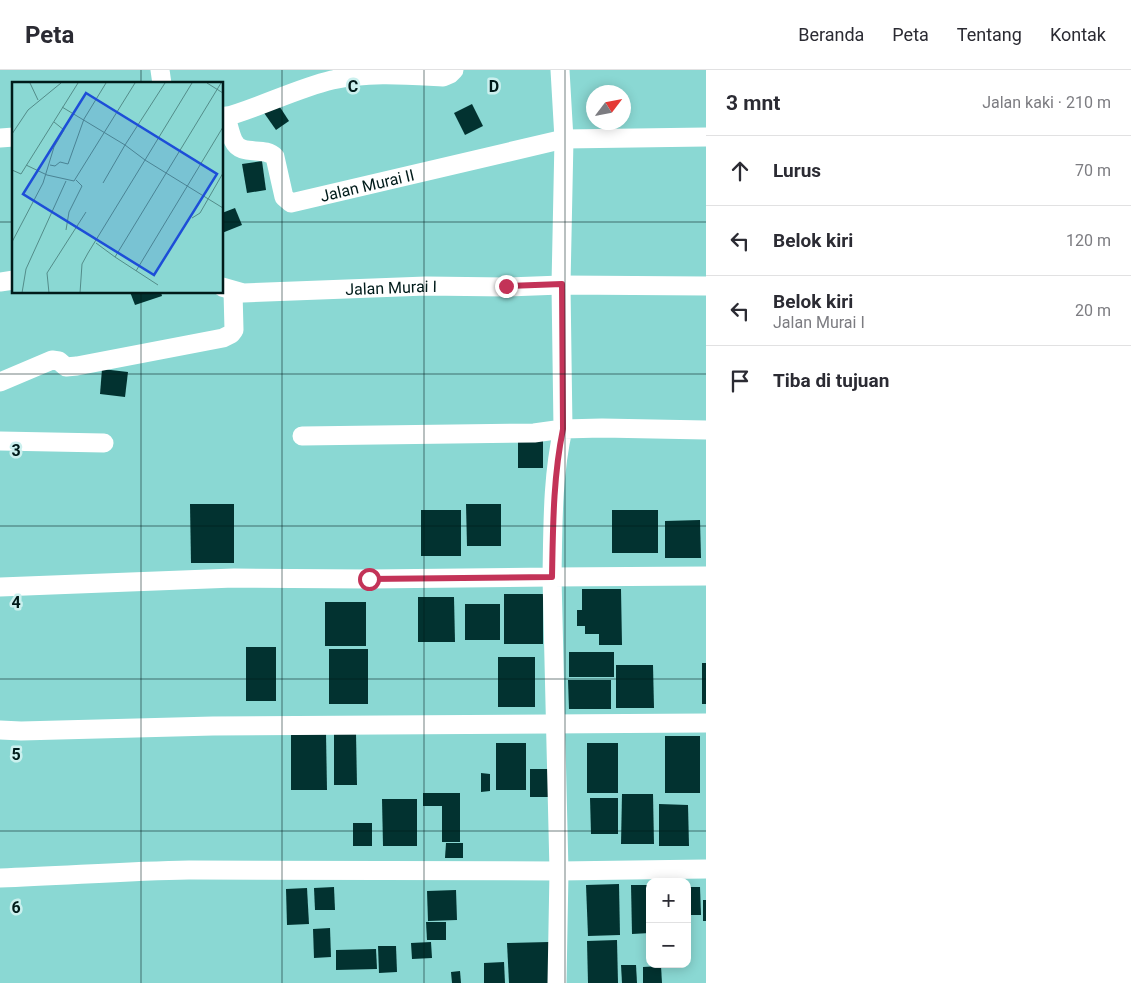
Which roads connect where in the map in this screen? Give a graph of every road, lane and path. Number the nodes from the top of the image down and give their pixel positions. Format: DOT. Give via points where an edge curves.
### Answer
graph roads {
  1 [pos="454,70"];
  2 [pos="560,70"];
  3 [pos="224,117"];
  4 [pos="706,137"];
  5 [pos="564,138"];
  6 [pos="562,284"];
  7 [pos="706,286"];
  8 [pos="228,289"];
  9 [pos="0,382"];
  10 [pos="563,429"];
  11 [pos="706,430"];
  12 [pos="302,436"];
  13 [pos="0,441"];
  14 [pos="104,443"];
  15 [pos="706,576"];
  16 [pos="552,577"];
  17 [pos="0,586"];
  18 [pos="706,723"];
  19 [pos="555,725"];
  20 [pos="0,730"];
  21 [pos="706,868"];
  22 [pos="559,871"];
  23 [pos="0,878"];
  24 [pos="557,983"];
  1 -- 3 [label="street" via="443,76 356,76 330,81"];
  2 -- 5 [label="street"];
  3 -- 5 [label="street, Jalan Murai II" via="238,146 248,151 268,152 275,157 284,197 291,203"];
  4 -- 5 [label="street"];
  5 -- 6 [label="street"];
  6 -- 7 [label="street, Jalan Murai I"];
  6 -- 8 [label="street, Jalan Murai I" via="243,293"];
  6 -- 10 [label="street"];
  8 -- 9 [label="street" via="235,326 227,336 77,366 66,367 52,360"];
  10 -- 11 [label="street"];
  10 -- 12 [label="street" via="534,433"];
  10 -- 16 [label="street" via="553,501"];
  13 -- 14 [label="street"];
  15 -- 16 [label="street"];
  16 -- 17 [label="street" via="234,578"];
  16 -- 19 [label="street"];
  18 -- 19 [label="street"];
  19 -- 20 [label="street"];
  19 -- 22 [label="street"];
  21 -- 22 [label="street"];
  22 -- 23 [label="street" via="189,870"];
  22 -- 24 [label="street"];
}
